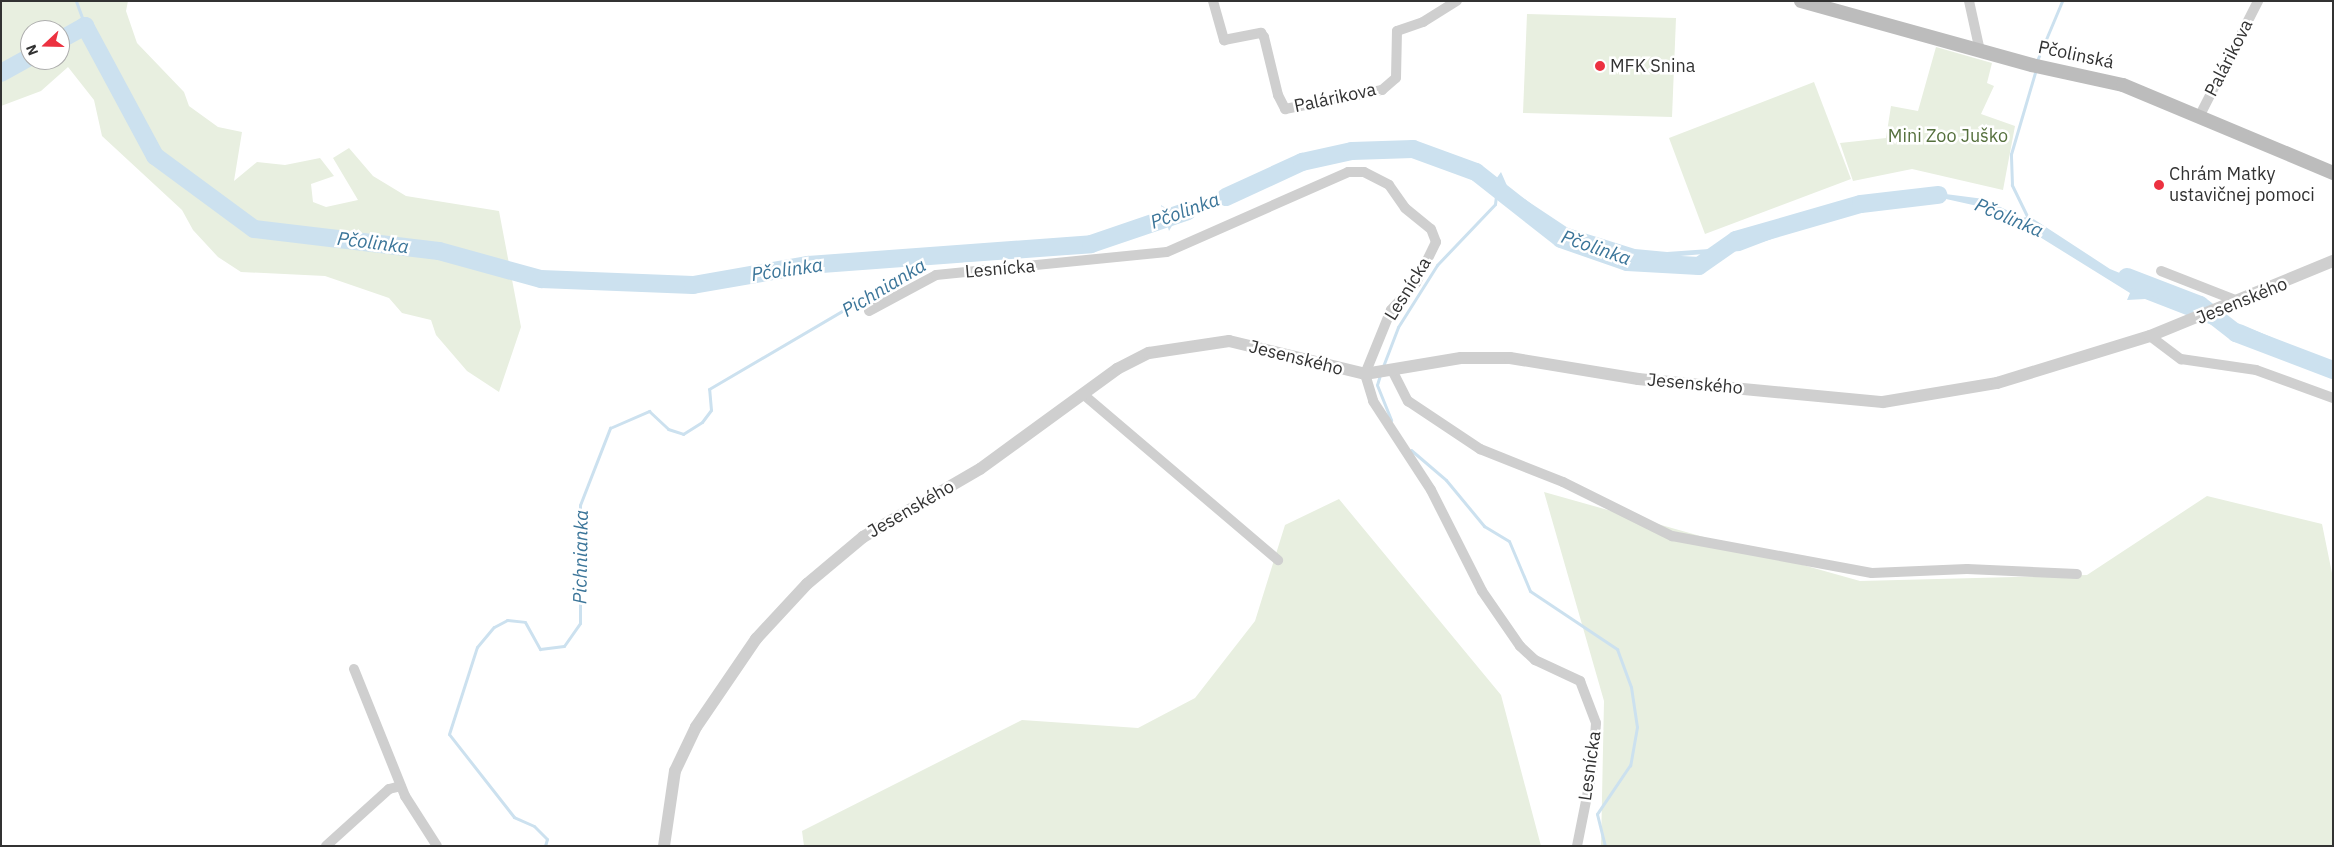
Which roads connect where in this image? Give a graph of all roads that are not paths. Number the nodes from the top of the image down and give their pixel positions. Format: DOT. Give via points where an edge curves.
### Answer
graph roads {
  1 [pos="1213,1"];
  2 [pos="1456,1"];
  3 [pos="1801,1"];
  4 [pos="1969,1"];
  5 [pos="2258,1"];
  6 [pos="1980,51"];
  7 [pos="2200,115"];
  8 [pos="2333,173"];
  9 [pos="2333,261"];
  10 [pos="2161,271"];
  11 [pos="2241,302"];
  12 [pos="869,312"];
  13 [pos="2150,336"];
  14 [pos="1393,372"];
  15 [pos="1364,374"];
  16 [pos="1084,395"];
  17 [pos="2333,398"];
  18 [pos="1278,560"];
  19 [pos="2077,574"];
  20 [pos="354,670"];
  21 [pos="400,786"];
  22 [pos="326,846"];
  23 [pos="437,846"];
  24 [pos="664,846"];
  25 [pos="1577,846"];
  1 -- 2 [label="street, Palárikova" via="1224,40 1261,33 1264,37 1278,95 1285,109 1382,90 1396,78 1397,30 1423,22"];
  3 -- 6 [label="main road, Pčolinská"];
  4 -- 6 [label="street"];
  5 -- 7 [label="street, Palárikova"];
  6 -- 7 [label="main road, Pčolinská" via="2123,85"];
  7 -- 8 [label="main road, Pčolinská"];
  9 -- 11 [label="street, Jesenského"];
  10 -- 11 [label="street"];
  11 -- 13 [label="street, Jesenského"];
  12 -- 15 [label="street, Lesnícka" via="936,275 1167,252 1348,172 1364,172 1389,185 1405,208 1431,229 1436,242 1416,283 1391,310"];
  13 -- 14 [label="street, Jesenského" via="1997,383 1883,402 1638,379 1510,358 1461,358"];
  13 -- 17 [label="street" via="2181,359 2256,370"];
  14 -- 15 [label="street, Jesenského"];
  14 -- 19 [label="street" via="1408,401 1480,449 1563,482 1672,536 1872,574 1967,569"];
  15 -- 16 [label="street, Jesenského" via="1216,340 1149,353 1117,369"];
  15 -- 25 [label="street, Lesnícka" via="1373,401 1432,490 1482,590 1520,646 1535,660 1580,681 1596,723 1594,766"];
  16 -- 18 [label="street"];
  16 -- 24 [label="street, Jesenského" via="980,469 863,537 807,584 756,639 696,727 675,771"];
  20 -- 21 [label="street"];
  21 -- 22 [label="street" via="389,789"];
  21 -- 23 [label="street"];
}
